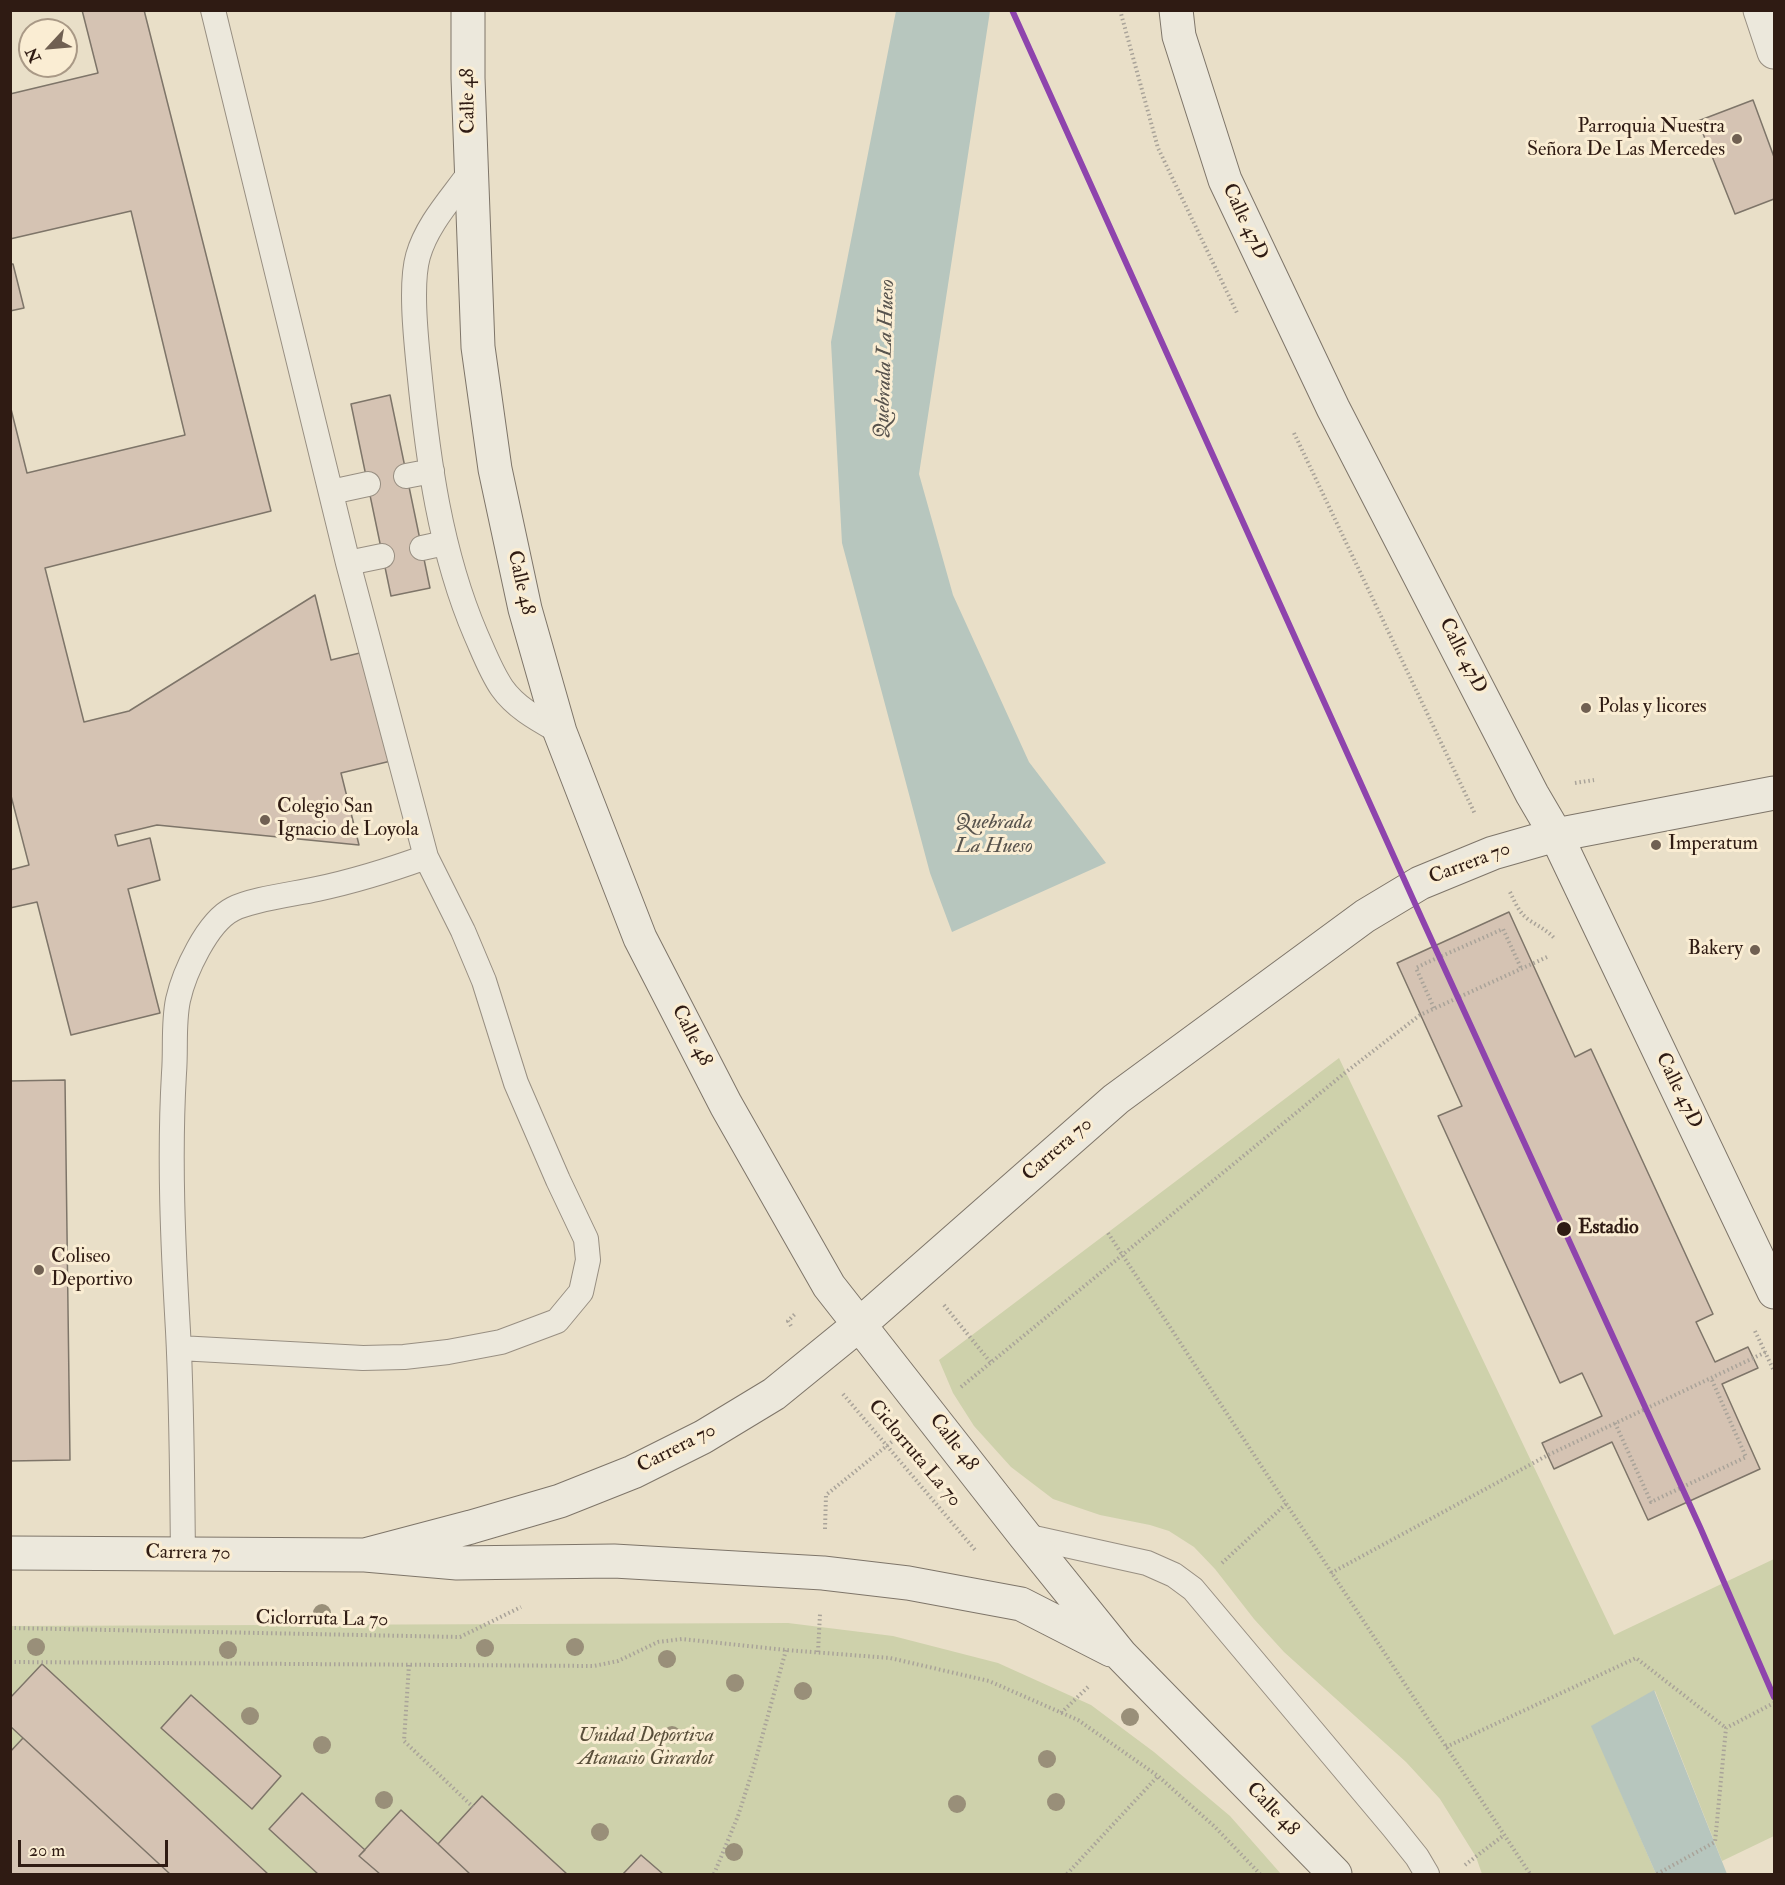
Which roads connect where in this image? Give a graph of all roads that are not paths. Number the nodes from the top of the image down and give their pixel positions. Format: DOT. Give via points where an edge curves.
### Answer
graph roads {
  1 [pos="213,10"];
  2 [pos="468,10"];
  3 [pos="1176,10"];
  4 [pos="1760,10"];
  5 [pos="1774,52"];
  6 [pos="471,171"];
  7 [pos="432,471"];
  8 [pos="406,476"];
  9 [pos="368,484"];
  10 [pos="331,492"];
  11 [pos="445,543"];
  12 [pos="422,548"];
  13 [pos="382,556"];
  14 [pos="348,563"];
  15 [pos="560,732"];
  16 [pos="1774,793"];
  17 [pos="1556,835"];
  18 [pos="426,857"];
  19 [pos="1774,1292"];
  20 [pos="860,1324"];
  21 [pos="179,1348"];
  22 [pos="1024,1536"];
  23 [pos="10,1553"];
  24 [pos="183,1554"];
  25 [pos="365,1555"];
  26 [pos="1121,1655"];
  27 [pos="1335,1875"];
  28 [pos="1427,1875"];
  1 -- 10 [label="lane"];
  2 -- 6 [label="main road, Calle 48"];
  3 -- 17 [label="main road, Calle 47D" via="1179,36 1224,180 1333,408"];
  4 -- 5 [label="main road"];
  6 -- 7 [label="lane" via="433,224 418,257 416,344"];
  6 -- 15 [label="main road, Calle 48" via="478,347 495,469 525,609"];
  7 -- 8 [label="lane"];
  7 -- 11 [label="lane"];
  9 -- 10 [label="lane"];
  10 -- 14 [label="lane"];
  11 -- 12 [label="lane"];
  11 -- 15 [label="lane" via="462,601 489,666 520,707"];
  13 -- 14 [label="lane"];
  14 -- 18 [label="lane"];
  15 -- 20 [label="main road, Calle 48" via="640,938 726,1105 829,1286"];
  16 -- 17 [label="main road, Carrera 70"];
  17 -- 19 [label="main road, Calle 47D"];
  17 -- 20 [label="main road, Carrera 70" via="1493,853 1420,883 1365,916 1116,1099"];
  18 -- 21 [label="lane" via="367,878 232,909 200,944 178,998 171,1113"];
  18 -- 21 [label="lane" via="484,981 516,1083 586,1239 588,1260 581,1292 557,1321 501,1342 448,1352 363,1358"];
  20 -- 22 [label="main road, Calle 48"];
  20 -- 25 [label="main road, Carrera 70" via="774,1394 704,1437 633,1472 560,1501"];
  21 -- 24 [label="lane"];
  22 -- 26 [label="main road, Calle 48"];
  22 -- 28 [label="lane" via="1148,1563 1193,1589 1393,1827"];
  23 -- 24 [label="main road, Carrera 70"];
  24 -- 25 [label="main road, Carrera 70"];
  25 -- 26 [label="main road, Carrera 70" via="457,1563 614,1560 823,1573 908,1583 1021,1604"];
  26 -- 27 [label="main road, Calle 48"];
}
